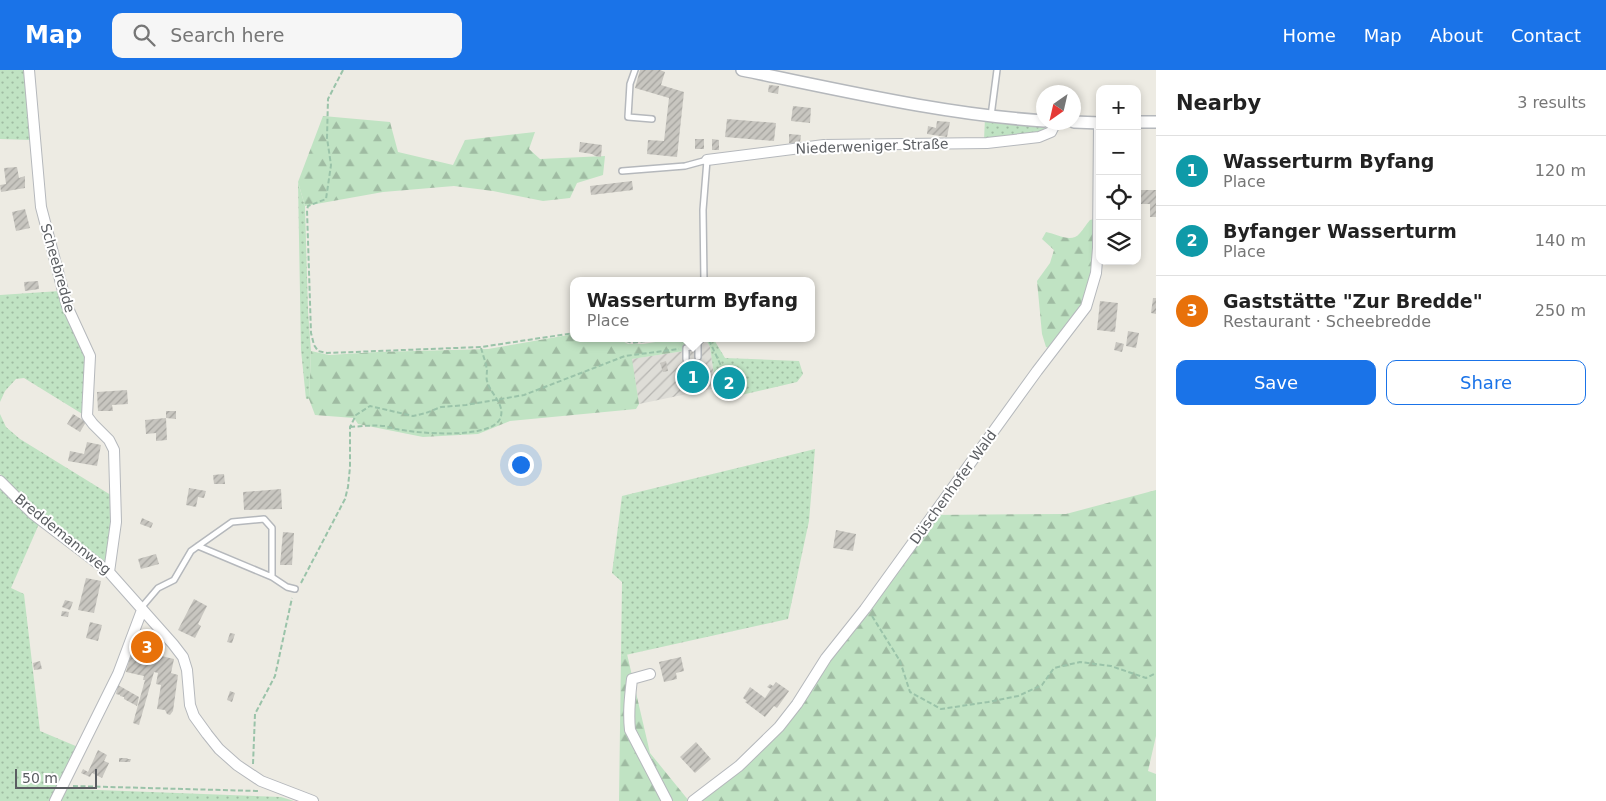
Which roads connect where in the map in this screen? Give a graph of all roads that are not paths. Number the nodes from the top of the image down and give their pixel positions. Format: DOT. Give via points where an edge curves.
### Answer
graph roads {
  1 [pos="29,70"];
  2 [pos="635,70"];
  3 [pos="742,70"];
  4 [pos="997,70"];
  5 [pos="991,116"];
  6 [pos="652,119"];
  7 [pos="1036,120"];
  8 [pos="1081,122"];
  9 [pos="1141,122"];
  10 [pos="1156,122"];
  11 [pos="1096,123"];
  12 [pos="1052,130"];
  13 [pos="1099,130"];
  14 [pos="707,160"];
  15 [pos="622,172"];
  16 [pos="704,277"];
  17 [pos="698,344"];
  18 [pos="698,357"];
  19 [pos="686,359"];
  20 [pos="0,481"];
  21 [pos="198,546"];
  22 [pos="109,572"];
  23 [pos="272,577"];
  24 [pos="296,589"];
  25 [pos="142,609"];
  26 [pos="650,674"];
  27 [pos="55,801"];
  28 [pos="313,801"];
  29 [pos="667,801"];
  30 [pos="694,801"];
  1 -- 22 [label="street, Scheebredde" via="41,207 67,306 90,356 87,416 110,440 114,450 116,522"];
  2 -- 6 [label="lane" via="630,84 628,117"];
  3 -- 5 [label="street"];
  4 -- 5 [label="lane"];
  5 -- 7 [label="street"];
  8 -- 11 [label="street"];
  9 -- 10 [label="street"];
  12 -- 14 [label="street, Niederweniger Straße" via="1039,137 987,143 824,145"];
  13 -- 30 [label="street, Düschenhofer Wald" via="1098,248 1096,273 1086,307 826,658 779,727 739,766"];
  14 -- 15 [label="lane, Niederweniger Straße" via="685,166"];
  14 -- 16 [label="lane" via="703,210"];
  17 -- 18 [label="lane"];
  17 -- 19 [label="lane" via="686,348"];
  20 -- 22 [label="street, Breddemannweg" via="33,514"];
  21 -- 23 [label="lane"];
  21 -- 23 [label="lane" via="232,522 264,519 272,528"];
  21 -- 25 [label="lane" via="191,551 174,580 158,588"];
  22 -- 25 [label="street, Breddemannweg"];
  23 -- 24 [label="lane"];
  25 -- 27 [label="street" via="118,674"];
  25 -- 28 [label="street, Breddemannweg" via="183,658 190,705 198,722 220,749 252,776 272,787"];
  26 -- 29 [label="street" via="632,679 628,710 630,730"];
}
